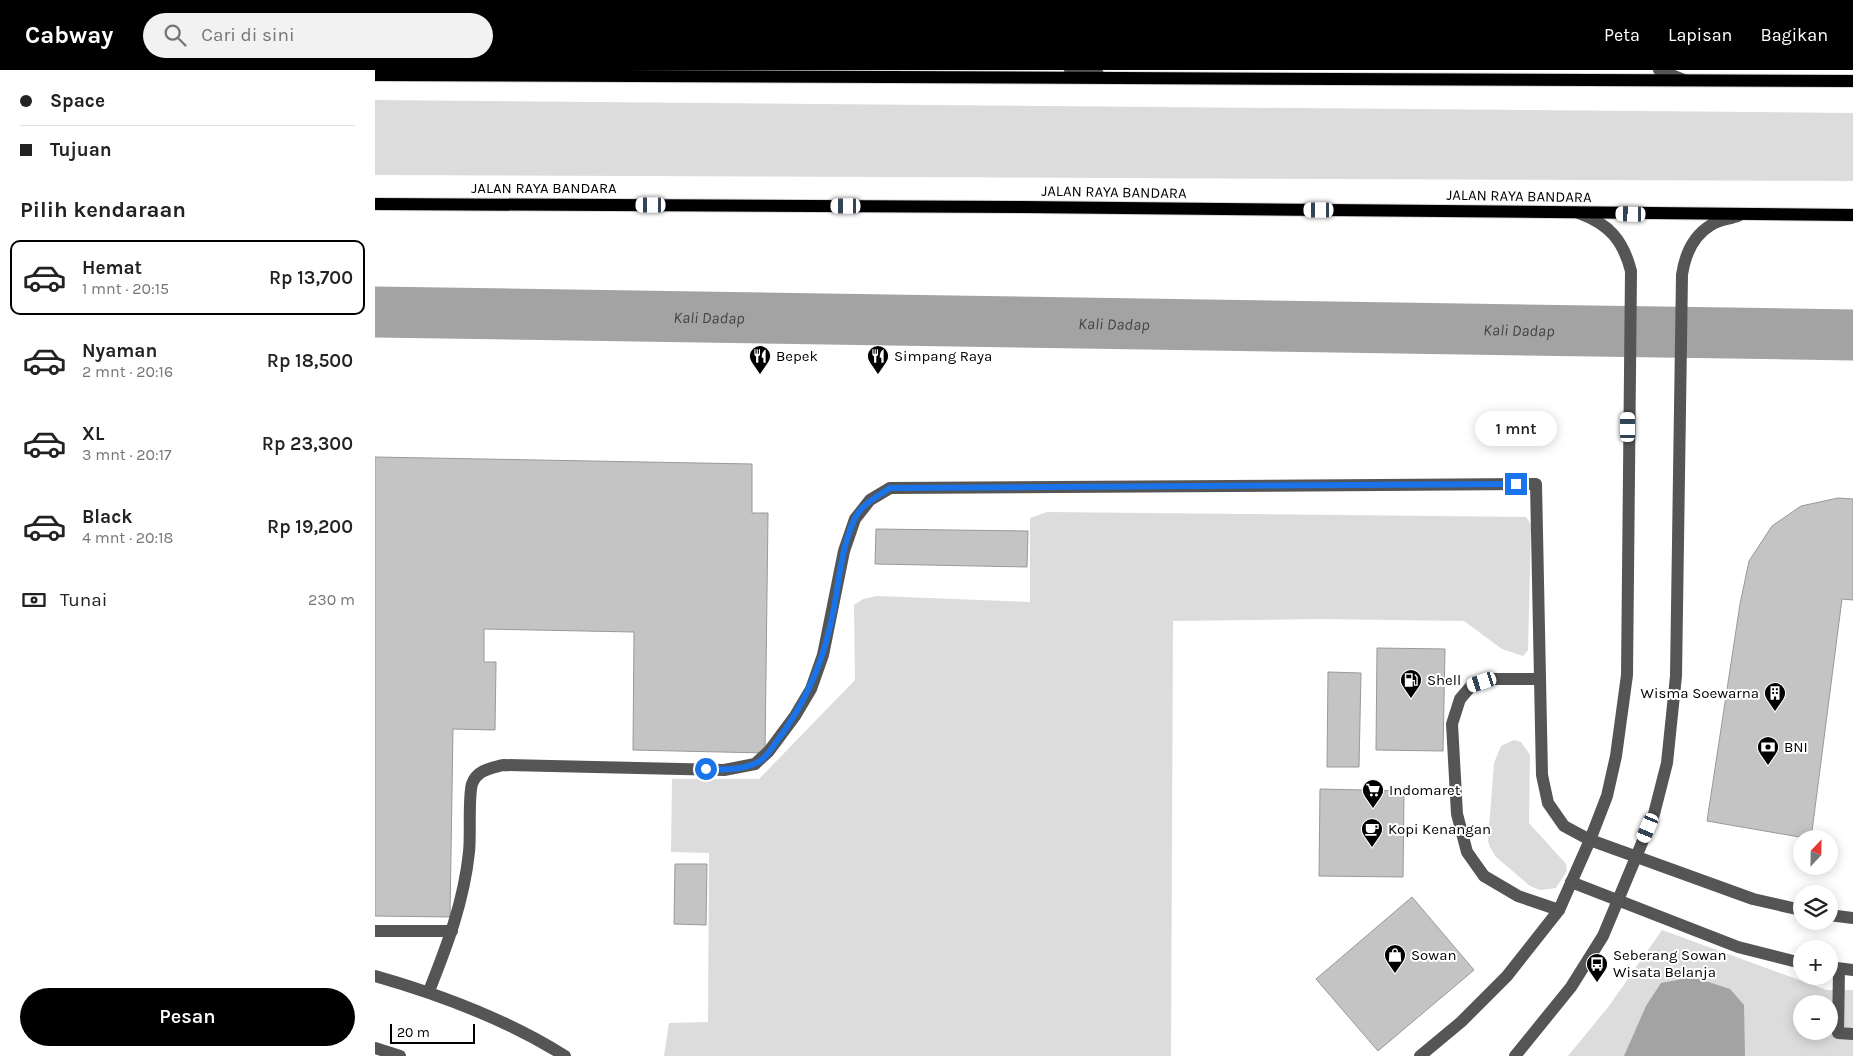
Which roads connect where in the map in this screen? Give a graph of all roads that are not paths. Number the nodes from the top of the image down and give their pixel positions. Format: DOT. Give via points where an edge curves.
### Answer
graph roads {
  1 [pos="1071,70"];
  2 [pos="1659,70"];
  3 [pos="375,75"];
  4 [pos="1696,78"];
  5 [pos="1129,79"];
  6 [pos="1853,82"];
  7 [pos="375,204"];
  8 [pos="1577,213"];
  9 [pos="1853,215"];
  10 [pos="1737,216"];
  11 [pos="1539,678"];
  12 [pos="1590,840"];
  13 [pos="1636,856"];
  14 [pos="1571,882"];
  15 [pos="1620,900"];
  16 [pos="1793,908"];
  17 [pos="1559,910"];
  18 [pos="1838,916"];
  19 [pos="1853,918"];
  20 [pos="375,931"];
  21 [pos="453,931"];
  22 [pos="1793,961"];
  23 [pos="1838,968"];
  24 [pos="1853,970"];
  25 [pos="375,976"];
  26 [pos="1835,985"];
  27 [pos="429,991"];
  28 [pos="1853,1034"];
  29 [pos="375,1048"];
  30 [pos="400,1056"];
  31 [pos="565,1056"];
  32 [pos="1420,1056"];
  33 [pos="1515,1056"];
  1 -- 5 [label="street"];
  2 -- 4 [label="street"];
  3 -- 5 [label="main road"];
  4 -- 5 [label="main road"];
  4 -- 6 [label="main road"];
  7 -- 8 [label="main road, JALAN RAYA BANDARA"];
  8 -- 10 [label="main road, JALAN RAYA BANDARA"];
  8 -- 12 [label="street" via="1594,219 1619,240 1631,271 1627,675 1616,756 1607,796"];
  9 -- 10 [label="main road, JALAN RAYA BANDARA"];
  10 -- 13 [label="street" via="1713,223 1699,235 1685,256 1682,275 1676,676 1667,763 1654,814"];
  11 -- 12 [label="street" via="1542,775 1549,803 1564,826"];
  11 -- 17 [label="street" via="1491,679 1472,685 1460,699 1453,724 1457,814 1467,852 1484,876 1518,896"];
  11 -- 21 [label="street" via="1536,484 890,488 869,500 855,519 844,551 833,614 811,689 769,751 755,764 724,770 537,764 488,768 478,774 472,784 469,852"];
  12 -- 13 [label="street"];
  12 -- 14 [label="street"];
  13 -- 15 [label="street"];
  13 -- 16 [label="street" via="1753,899"];
  14 -- 15 [label="street"];
  14 -- 17 [label="street"];
  15 -- 22 [label="street" via="1737,947"];
  15 -- 33 [label="street" via="1603,936 1571,987"];
  17 -- 32 [label="street" via="1507,976 1461,1022"];
  18 -- 19 [label="street"];
  20 -- 21 [label="street"];
  21 -- 27 [label="street"];
  23 -- 24 [label="street"];
  25 -- 27 [label="street"];
  26 -- 28 [label="street" via="1838,1033"];
  27 -- 31 [label="street" via="487,1014"];
  29 -- 30 [label="street"];
}
